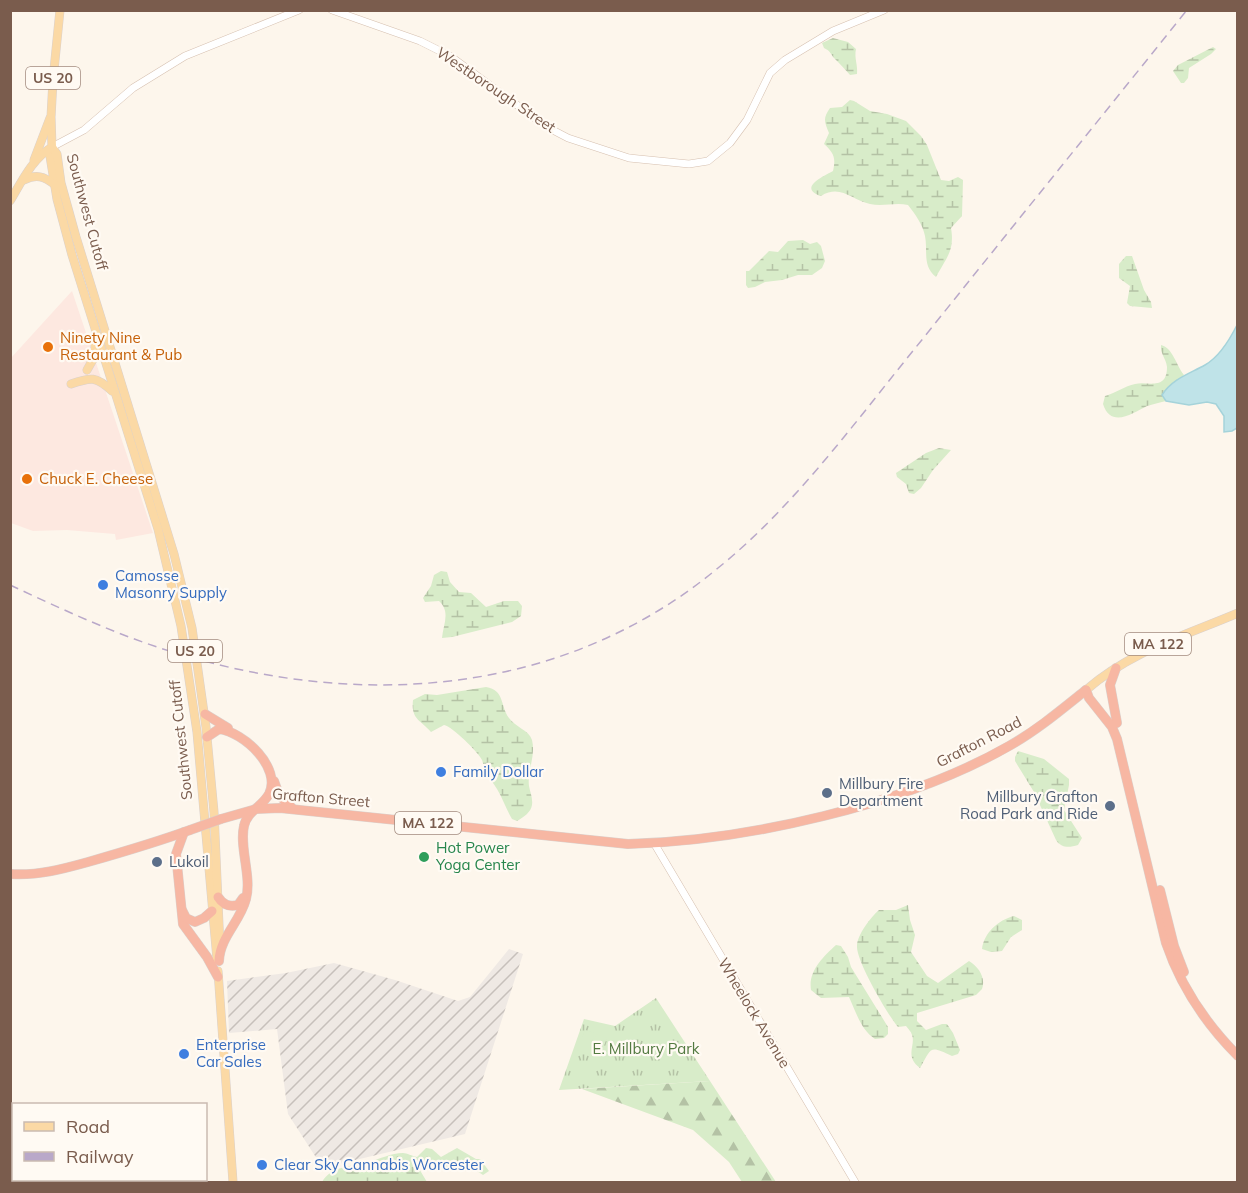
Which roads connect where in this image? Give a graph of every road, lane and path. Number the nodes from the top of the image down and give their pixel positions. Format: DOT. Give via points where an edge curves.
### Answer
graph roads {
  1 [pos="60,10"];
  2 [pos="299,10"];
  3 [pos="332,10"];
  4 [pos="884,10"];
  5 [pos="51,117"];
  6 [pos="52,147"];
  7 [pos="32,164"];
  8 [pos="22,181"];
  9 [pos="55,185"];
  10 [pos="10,201"];
  11 [pos="88,309"];
  12 [pos="87,370"];
  13 [pos="71,384"];
  14 [pos="114,392"];
  15 [pos="1238,613"];
  16 [pos="1116,668"];
  17 [pos="1086,690"];
  18 [pos="205,714"];
  19 [pos="1118,723"];
  20 [pos="207,737"];
  21 [pos="291,808"];
  22 [pos="256,809"];
  23 [pos="225,817"];
  24 [pos="187,831"];
  25 [pos="565,838"];
  26 [pos="161,840"];
  27 [pos="654,843"];
  28 [pos="176,854"];
  29 [pos="10,874"];
  30 [pos="218,897"];
  31 [pos="181,910"];
  32 [pos="212,911"];
  33 [pos="220,950"];
  34 [pos="219,961"];
  35 [pos="218,977"];
  36 [pos="1238,1047"];
  37 [pos="1238,1056"];
  38 [pos="233,1182"];
  39 [pos="855,1182"];
  1 -- 5 [label="main road, US 20"];
  2 -- 6 [label="street" via="185,56 133,88 84,130"];
  3 -- 4 [label="street, Westborough Street" via="420,41 450,56 568,138 629,158 689,164 708,161 730,143 747,120 770,73 784,60 833,31"];
  5 -- 6 [label="main road, US 20"];
  5 -- 7 [label="main road"];
  6 -- 7 [label="main road"];
  6 -- 9 [label="main road, Southwest Cutoff / US 20"];
  6 -- 18 [label="main road, Southwest Cutoff / US 20" via="181,579"];
  7 -- 8 [label="main road"];
  8 -- 9 [label="main road" via="38,176"];
  8 -- 10 [label="main road"];
  9 -- 11 [label="main road, Southwest Cutoff / US 20"];
  11 -- 12 [label="main road" via="96,348"];
  11 -- 14 [label="main road, Southwest Cutoff / US 20"];
  13 -- 14 [label="main road" via="95,379"];
  14 -- 32 [label="main road, Southwest Cutoff / US 20" via="158,529 181,626 195,714"];
  15 -- 16 [label="main road, Grafton Road / MA 122" via="1158,644"];
  16 -- 17 [label="main road, Grafton Road / MA 122"];
  16 -- 19 [label="highway" via="1110,685"];
  17 -- 19 [label="highway"];
  17 -- 27 [label="highway, Grafton Road / MA 122" via="1009,746 926,784 783,824"];
  17 -- 37 [label="highway" via="1117,739 1172,958 1196,1006"];
  18 -- 20 [label="main road, Southwest Cutoff / US 20"];
  18 -- 21 [label="highway" via="257,746 271,770 276,791"];
  19 -- 36 [label="highway" via="1174,946 1200,1001"];
  20 -- 22 [label="highway" via="219,729 229,731 246,740 261,758 272,786"];
  20 -- 30 [label="main road, Southwest Cutoff / US 20"];
  21 -- 22 [label="highway, Grafton Street / MA 122"];
  21 -- 25 [label="highway, Grafton Street / MA 122"];
  22 -- 23 [label="highway, Grafton Street / MA 122"];
  22 -- 33 [label="highway" via="247,817 243,832 246,900"];
  23 -- 24 [label="highway, Grafton Street / MA 122, bridge"];
  23 -- 30 [label="highway" via="241,829 244,893 241,903 235,906"];
  24 -- 26 [label="highway, Grafton Street / MA 122"];
  24 -- 28 [label="highway"];
  25 -- 27 [label="highway, Grafton Road / MA 122"];
  26 -- 28 [label="highway"];
  26 -- 29 [label="highway, Grafton Street / MA 122" via="65,868 30,875"];
  27 -- 39 [label="street, Wheelock Avenue"];
  28 -- 31 [label="highway"];
  30 -- 33 [label="main road, Southwest Cutoff / US 20"];
  31 -- 32 [label="highway" via="195,922"];
  31 -- 35 [label="highway" via="186,930"];
  32 -- 35 [label="main road, Southwest Cutoff / US 20"];
  33 -- 34 [label="highway, Southwest Cutoff / US 20"];
  34 -- 35 [label="main road, Southwest Cutoff / US 20"];
  35 -- 38 [label="main road, Southwest Cutoff / US 20"];
}
